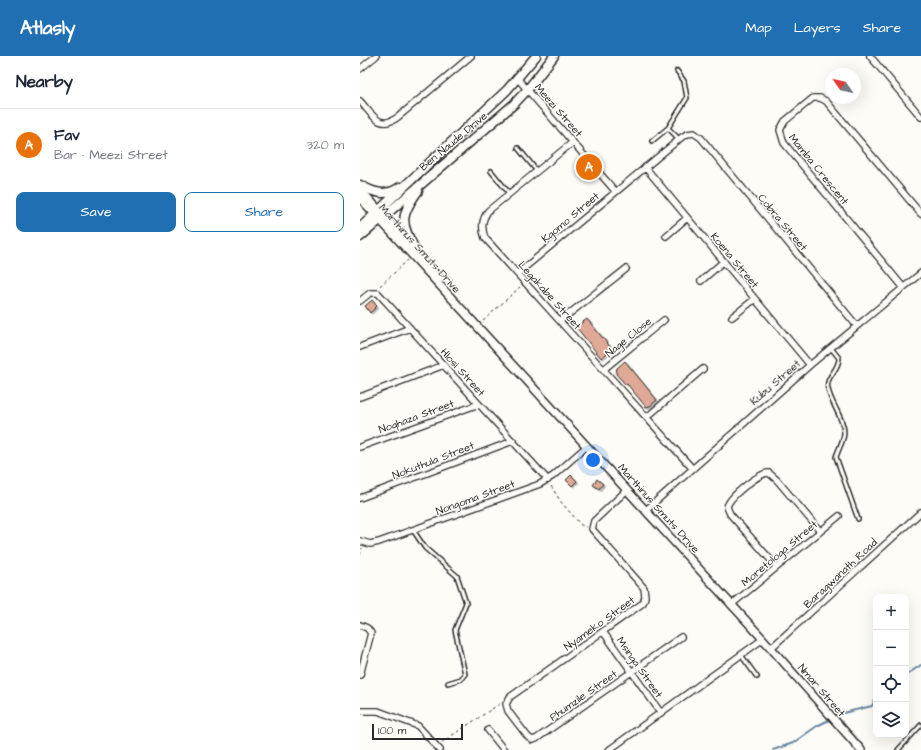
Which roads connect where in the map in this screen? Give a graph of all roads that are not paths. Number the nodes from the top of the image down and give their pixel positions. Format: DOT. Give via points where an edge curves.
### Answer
graph roads {
  1 [pos="376,56"];
  2 [pos="471,56"];
  3 [pos="536,56"];
  4 [pos="554,56"];
  5 [pos="870,56"];
  6 [pos="360,69"];
  7 [pos="677,71"];
  8 [pos="518,79"];
  9 [pos="528,89"];
  10 [pos="360,101"];
  11 [pos="921,117"];
  12 [pos="668,128"];
  13 [pos="692,133"];
  14 [pos="679,139"];
  15 [pos="652,141"];
  16 [pos="573,142"];
  17 [pos="518,148"];
  18 [pos="645,167"];
  19 [pos="537,171"];
  20 [pos="420,172"];
  21 [pos="491,172"];
  22 [pos="427,179"];
  23 [pos="360,184"];
  24 [pos="360,189"];
  25 [pos="616,192"];
  26 [pos="509,193"];
  27 [pos="360,198"];
  28 [pos="921,214"];
  29 [pos="380,216"];
  30 [pos="688,218"];
  31 [pos="360,228"];
  32 [pos="666,236"];
  33 [pos="360,237"];
  34 [pos="414,254"];
  35 [pos="724,261"];
  36 [pos="626,269"];
  37 [pos="921,273"];
  38 [pos="517,274"];
  39 [pos="701,281"];
  40 [pos="903,287"];
  41 [pos="755,298"];
  42 [pos="360,301"];
  43 [pos="732,317"];
  44 [pos="664,320"];
  45 [pos="560,321"];
  46 [pos="857,326"];
  47 [pos="410,328"];
  48 [pos="360,347"];
  49 [pos="831,348"];
  50 [pos="444,365"];
  51 [pos="810,365"];
  52 [pos="604,369"];
  53 [pos="703,370"];
  54 [pos="360,397"];
  55 [pos="479,404"];
  56 [pos="647,417"];
  57 [pos="513,441"];
  58 [pos="587,446"];
  59 [pos="360,447"];
  60 [pos="692,468"];
  61 [pos="547,480"];
  62 [pos="627,490"];
  63 [pos="360,498"];
  64 [pos="646,510"];
  65 [pos="921,512"];
  66 [pos="839,516"];
  67 [pos="858,519"];
  68 [pos="413,530"];
  69 [pos="820,531"];
  70 [pos="362,542"];
  71 [pos="777,567"];
  72 [pos="731,605"];
  73 [pos="360,625"];
  74 [pos="604,633"];
  75 [pos="681,637"];
  76 [pos="763,639"];
  77 [pos="771,648"];
  78 [pos="741,655"];
  79 [pos="632,673"];
  80 [pos="360,675"];
  81 [pos="757,678"];
  82 [pos="448,683"];
  83 [pos="506,703"];
  84 [pos="360,711"];
  85 [pos="661,713"];
  86 [pos="921,725"];
  87 [pos="488,730"];
  88 [pos="438,748"];
  89 [pos="856,749"];
  90 [pos="504,750"];
  91 [pos="609,750"];
  92 [pos="898,750"];
  1 -- 6 [label="street"];
  2 -- 10 [label="street" via="392,122 379,122"];
  3 -- 8 [label="main road, Ben Naude Drive"];
  4 -- 9 [label="main road, Ben Naude Drive"];
  5 -- 11 [label="street"];
  7 -- 12 [label="lane" via="684,81 687,98"];
  8 -- 9 [label="street, Meezi Street"];
  8 -- 20 [label="main road, Ben Naude Drive"];
  9 -- 16 [label="street, Meezi Street"];
  9 -- 22 [label="main road, Ben Naude Drive"];
  12 -- 14 [label="lane"];
  12 -- 15 [label="lane"];
  13 -- 14 [label="street, Kgomo Street"];
  13 -- 46 [label="street, Cobra Street" via="706,144"];
  14 -- 18 [label="street, Kgomo Street"];
  16 -- 19 [label="street, Legakabe Street"];
  16 -- 25 [label="street, Meezi Street"];
  17 -- 19 [label="lane"];
  18 -- 25 [label="street, Kgomo Street"];
  18 -- 30 [label="street, Koena Street"];
  19 -- 26 [label="street, Legakabe Street"];
  20 -- 23 [label="main road" via="391,192 378,193"];
  20 -- 29 [label="main road, Ben Naude Drive"];
  21 -- 26 [label="lane"];
  22 -- 29 [label="main road, Ben Naude Drive"];
  22 -- 34 [label="main road" via="410,201 404,215 404,230"];
  24 -- 29 [label="street"];
  25 -- 38 [label="street, Kgomo Street"];
  26 -- 38 [label="street, Legakabe Street" via="488,210 482,227 485,238"];
  27 -- 29 [label="street, Marthinus Smuts Drive"];
  28 -- 40 [label="street, Mamba Crescent" via="826,101 813,98 782,124 780,133 784,143"];
  29 -- 31 [label="main road, Ben Naude Drive"];
  29 -- 33 [label="main road, Ben Naude Drive"];
  29 -- 34 [label="street, Marthinus Smuts Drive"];
  30 -- 32 [label="street"];
  30 -- 35 [label="street, Koena Street"];
  34 -- 58 [label="street, Marthinus Smuts Drive"];
  35 -- 39 [label="street"];
  35 -- 41 [label="street, Koena Street"];
  36 -- 45 [label="street"];
  37 -- 40 [label="street, Kubu Street"];
  38 -- 45 [label="street, Legakabe Street"];
  40 -- 46 [label="street, Kubu Street"];
  41 -- 43 [label="street"];
  41 -- 51 [label="street, Koena Street"];
  42 -- 47 [label="street, Hlosi Street" via="370,293 376,292"];
  44 -- 52 [label="street, Nage Close"];
  45 -- 52 [label="street, Legakabe Street"];
  46 -- 49 [label="street, Kubu Street"];
  47 -- 48 [label="street"];
  47 -- 50 [label="street, Hlosi Street"];
  49 -- 51 [label="street, Kubu Street"];
  49 -- 67 [label="lane" via="839,358 839,364 828,378 828,389 844,434 836,457"];
  50 -- 54 [label="street"];
  50 -- 55 [label="street, Hlosi Street"];
  51 -- 60 [label="street, Kubu Street"];
  52 -- 56 [label="street, Legakabe Street"];
  53 -- 56 [label="street"];
  55 -- 57 [label="street, Hlosi Street"];
  55 -- 59 [label="street, Noqhaza Street"];
  56 -- 60 [label="street, Legakabe Street"];
  57 -- 61 [label="street, Hlosi Street"];
  57 -- 63 [label="street, Nokuthula Street"];
  58 -- 61 [label="street, Nongoma Street"];
  58 -- 62 [label="street, Marthinus Smuts Drive"];
  60 -- 64 [label="street, Kubu Street"];
  61 -- 68 [label="street, Nongoma Street"];
  62 -- 64 [label="street, Marthinus Smuts Drive"];
  62 -- 74 [label="street, Nyameko Street" via="594,520 592,529 644,588 645,601"];
  64 -- 72 [label="street, Marthinus Smuts Drive"];
  65 -- 77 [label="street, Baragwanath Road"];
  66 -- 69 [label="street, Moretologa Street"];
  68 -- 70 [label="street, Nongoma Street" via="374,544"];
  68 -- 82 [label="lane" via="423,546 457,576 466,603 455,630 465,674 461,679"];
  69 -- 71 [label="street, Moretologa Street"];
  69 -- 71 [label="street" via="775,477 769,474 761,474 731,499 727,507 730,514"];
  71 -- 72 [label="street, Moretologa Street"];
  72 -- 76 [label="street, Marthinus Smuts Drive"];
  73 -- 80 [label="street" via="371,633"];
  74 -- 79 [label="street, Msinga Street"];
  74 -- 83 [label="street, Nyameko Street" via="510,697"];
  75 -- 79 [label="street, Phumzile Street"];
  76 -- 77 [label="street, Marthinus Smuts Drive"];
  76 -- 78 [label="street"];
  77 -- 89 [label="street, Nmar Street" via="838,724"];
  78 -- 81 [label="lane"];
  78 -- 85 [label="street"];
  79 -- 83 [label="street, Phumzile Street" via="534,740 508,711"];
  79 -- 85 [label="street, Msinga Street"];
  84 -- 88 [label="street" via="378,711 418,726"];
  85 -- 91 [label="street"];
  86 -- 92 [label="lane"];
  87 -- 90 [label="street"];
}
